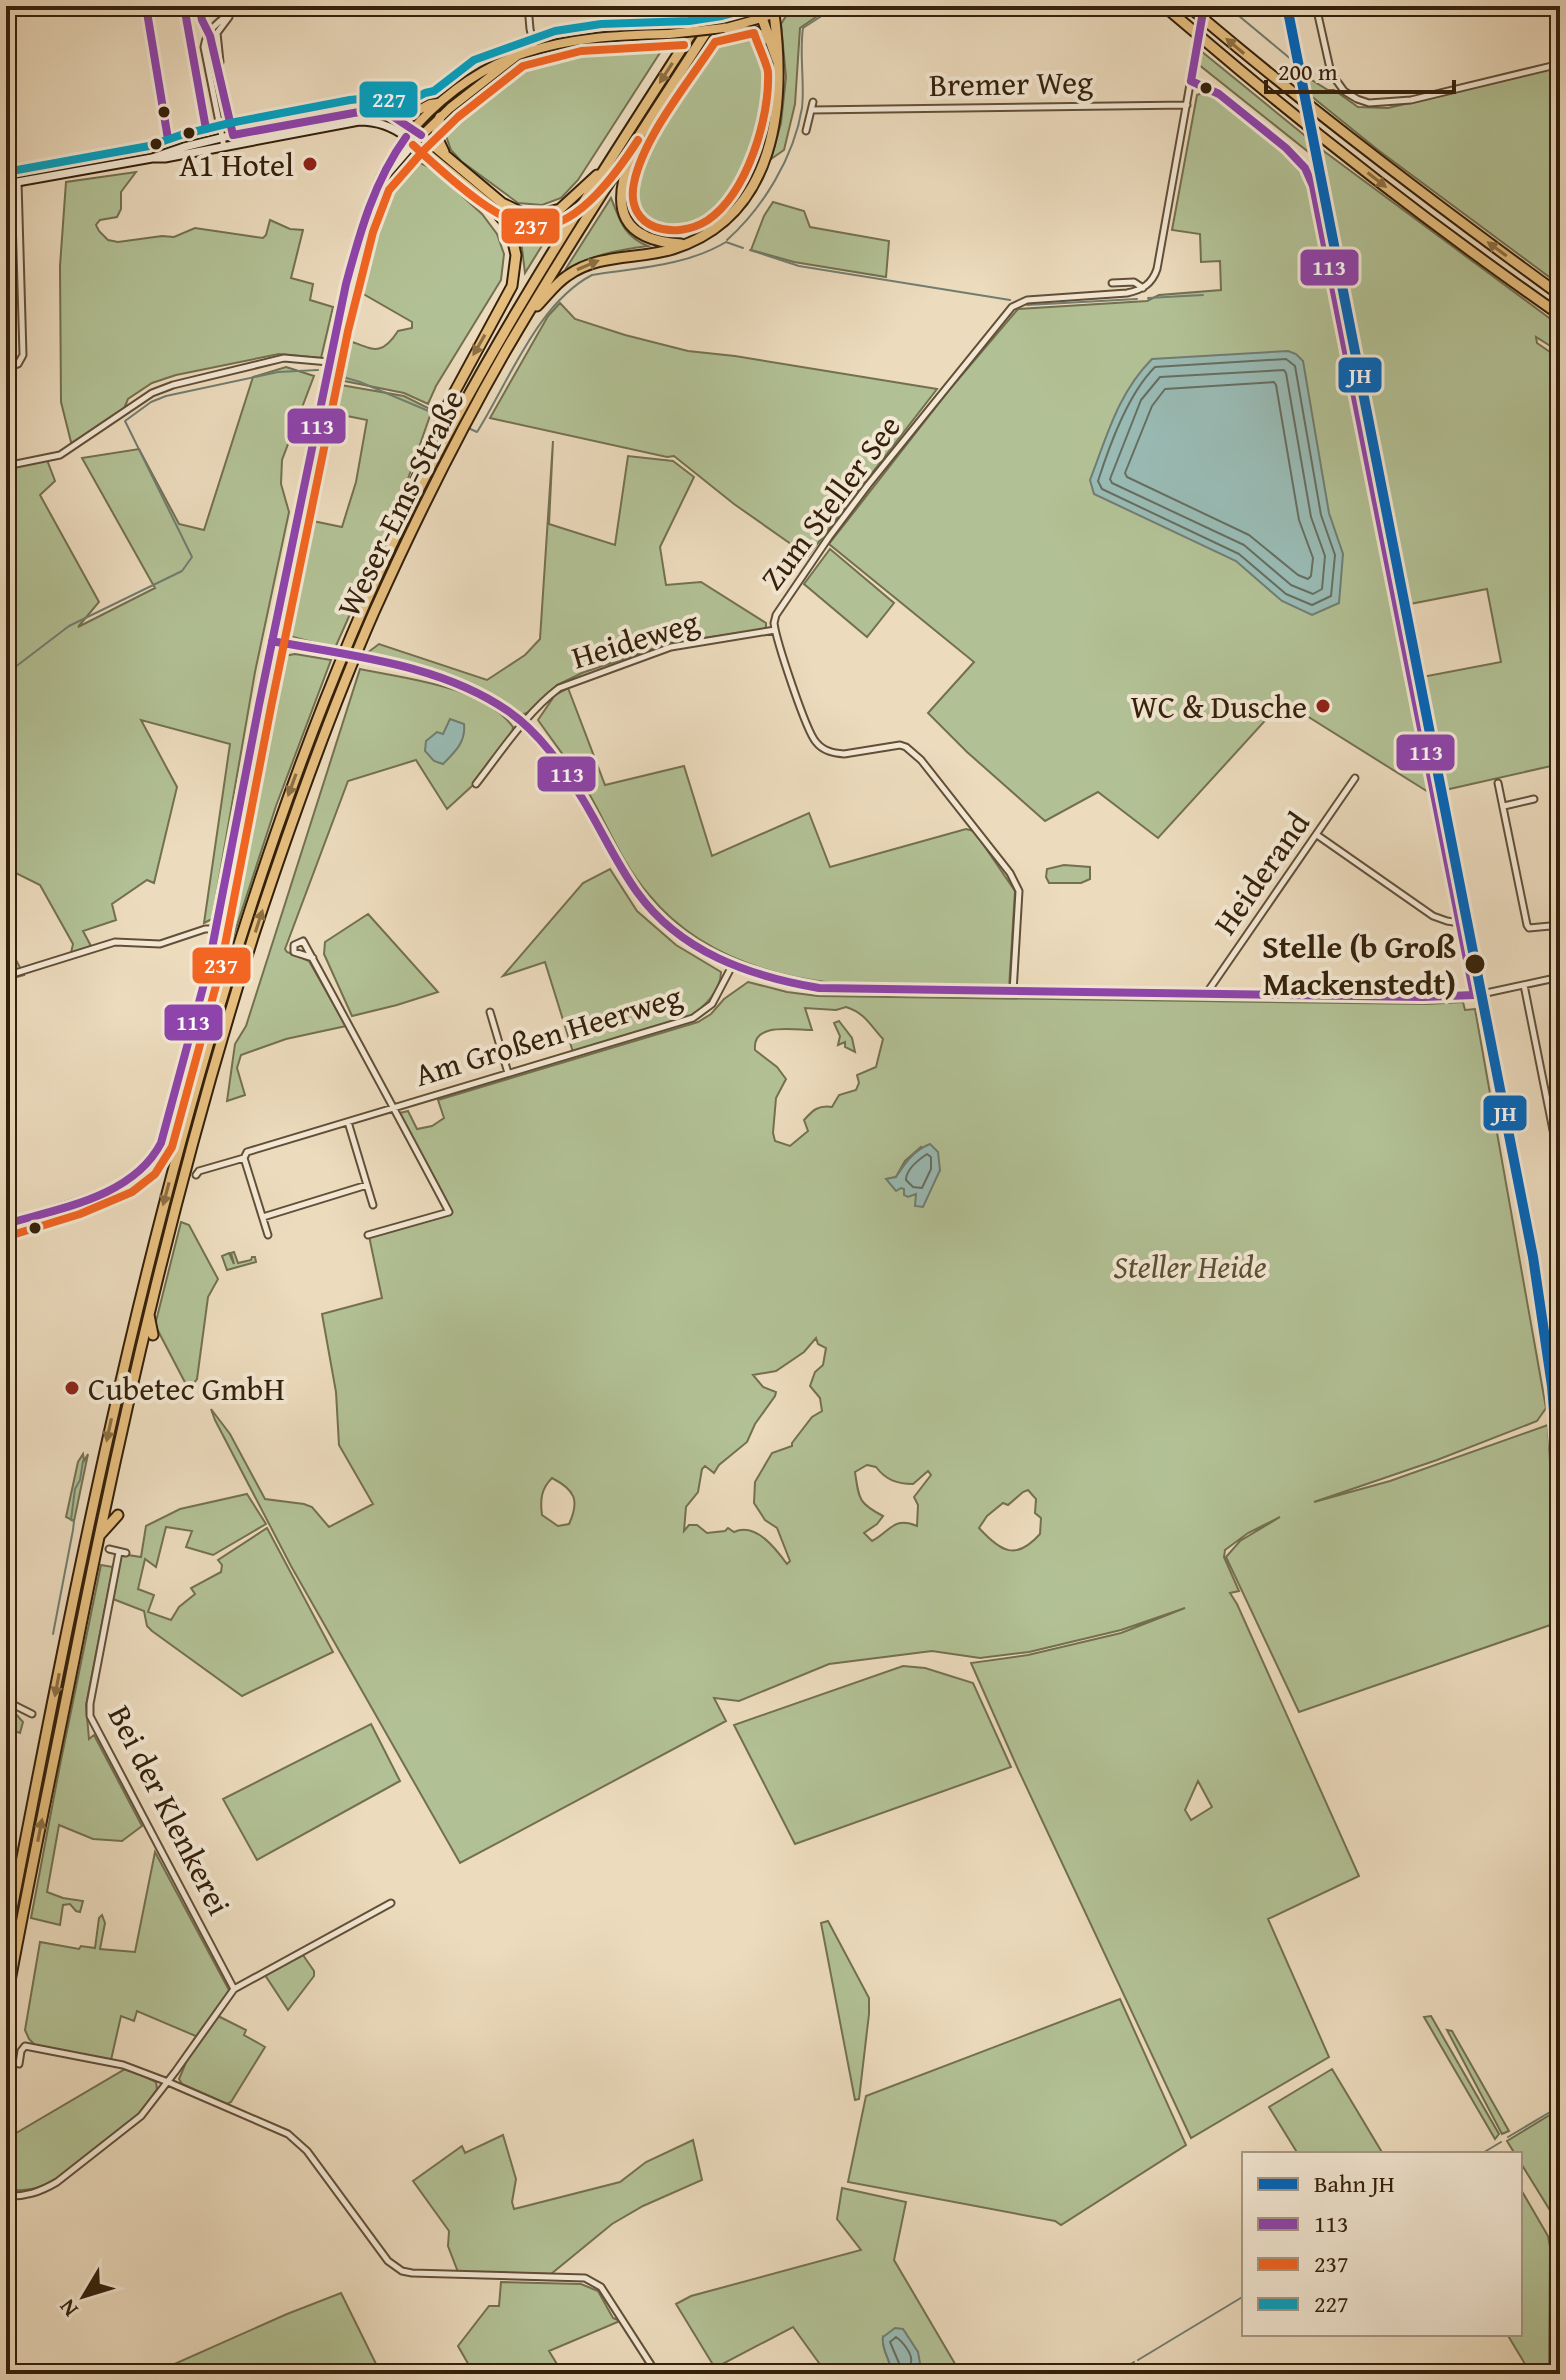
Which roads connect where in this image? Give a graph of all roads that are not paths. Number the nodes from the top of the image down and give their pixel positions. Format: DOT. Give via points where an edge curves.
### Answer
graph roads {
  1 [pos="199,6"];
  2 [pos="528,6"];
  3 [pos="709,6"];
  4 [pos="723,6"];
  5 [pos="789,6"];
  6 [pos="1164,6"];
  7 [pos="1188,6"];
  8 [pos="1316,6"];
  9 [pos="237,8"];
  10 [pos="774,13"];
  11 [pos="1203,14"];
  12 [pos="762,18"];
  13 [pos="724,28"];
  14 [pos="209,32"];
  15 [pos="217,33"];
  16 [pos="769,40"];
  17 [pos="535,50"];
  18 [pos="518,55"];
  19 [pos="779,64"];
  20 [pos="1560,64"];
  21 [pos="218,70"];
  22 [pos="1191,81"];
  23 [pos="813,102"];
  24 [pos="439,103"];
  25 [pos="1187,105"];
  26 [pos="811,110"];
  27 [pos="386,112"];
  28 [pos="227,115"];
  29 [pos="440,117"];
  30 [pos="262,130"];
  31 [pos="806,131"];
  32 [pos="233,135"];
  33 [pos="413,136"];
  34 [pos="639,138"];
  35 [pos="224,142"];
  36 [pos="235,145"];
  37 [pos="444,155"];
  38 [pos="608,164"];
  39 [pos="18,182"];
  40 [pos="6,184"];
  41 [pos="19,226"];
  42 [pos="6,228"];
  43 [pos="684,244"];
  44 [pos="1112,283"];
  45 [pos="1143,288"];
  46 [pos="1560,295"];
  47 [pos="528,314"];
  48 [pos="1560,315"];
  49 [pos="329,362"];
  50 [pos="6,368"];
  51 [pos="6,466"];
  52 [pos="404,518"];
  53 [pos="775,630"];
  54 [pos="272,641"];
  55 [pos="524,724"];
  56 [pos="1355,778"];
  57 [pos="1498,783"];
  58 [pos="476,784"];
  59 [pos="1534,799"];
  60 [pos="1504,806"];
  61 [pos="1317,835"];
  62 [pos="1460,923"];
  63 [pos="217,929"];
  64 [pos="1560,941"];
  65 [pos="313,958"];
  66 [pos="732,966"];
  67 [pos="6,976"];
  68 [pos="1560,977"];
  69 [pos="1524,985"];
  70 [pos="1013,992"];
  71 [pos="1206,994"];
  72 [pos="1474,995"];
  73 [pos="490,1012"];
  74 [pos="508,1073"];
  75 [pos="394,1108"];
  76 [pos="348,1122"];
  77 [pos="246,1155"];
  78 [pos="1560,1165"];
  79 [pos="196,1175"];
  80 [pos="367,1185"];
  81 [pos="373,1205"];
  82 [pos="263,1217"];
  83 [pos="6,1224"];
  84 [pos="268,1235"];
  85 [pos="368,1235"];
  86 [pos="148,1312"];
  87 [pos="153,1335"];
  88 [pos="118,1515"];
  89 [pos="98,1538"];
  90 [pos="109,1549"];
  91 [pos="119,1552"];
  92 [pos="126,1553"];
  93 [pos="6,1701"];
  94 [pos="32,1714"];
  95 [pos="391,1903"];
  96 [pos="6,1940"];
  97 [pos="234,1989"];
  98 [pos="6,2003"];
  99 [pos="19,2064"];
  100 [pos="168,2082"];
  101 [pos="6,2196"];
  102 [pos="657,2374"];
  1 -- 14 [label="street"];
  2 -- 17 [label="street"];
  3 -- 38 [label="highway, Weser-Ems-Straße, one-way"];
  4 -- 34 [label="highway, Weser-Ems-Straße"];
  5 -- 10 [label="main road"];
  6 -- 48 [label="highway, one-way" via="1311,129"];
  7 -- 11 [label="highway"];
  8 -- 20 [label="street" via="1331,73 1344,91 1369,103 1411,100"];
  9 -- 14 [label="street"];
  9 -- 15 [label="street"];
  10 -- 12 [label="main road"];
  10 -- 19 [label="highway"];
  11 -- 22 [label="street"];
  46 -- 11 [label="highway, one-way" via="1302,101"];
  12 -- 13 [label="main road"];
  12 -- 16 [label="highway"];
  13 -- 16 [label="highway" via="755,32"];
  13 -- 17 [label="main road, bridge" via="601,36"];
  14 -- 15 [label="street"];
  14 -- 21 [label="street"];
  14 -- 35 [label="street" via="204,47"];
  15 -- 21 [label="street"];
  16 -- 19 [label="highway"];
  17 -- 18 [label="main road"];
  18 -- 24 [label="main road" via="479,71"];
  18 -- 29 [label="main road"];
  19 -- 43 [label="highway" via="774,133 759,173 719,225"];
  21 -- 28 [label="street"];
  22 -- 25 [label="street"];
  22 -- 62 [label="street" via="1219,94 1286,148 1313,186"];
  23 -- 26 [label="street"];
  24 -- 27 [label="main road" via="413,113"];
  24 -- 33 [label="main road"];
  25 -- 26 [label="street, Bremer Weg"];
  25 -- 45 [label="street" via="1157,269"];
  26 -- 31 [label="street"];
  27 -- 30 [label="street" via="352,112"];
  27 -- 33 [label="street"];
  28 -- 30 [label="street"];
  28 -- 32 [label="street"];
  29 -- 33 [label="main road"];
  29 -- 37 [label="highway" via="436,135"];
  30 -- 32 [label="street"];
  32 -- 35 [label="street"];
  32 -- 36 [label="street"];
  33 -- 36 [label="street" via="359,121"];
  33 -- 37 [label="highway"];
  33 -- 49 [label="street" via="379,184 363,224"];
  33 -- 52 [label="highway, one-way" via="504,221 516,255 512,286 446,408"];
  34 -- 43 [label="highway" via="622,183 623,211 642,235"];
  34 -- 47 [label="highway, Weser-Ems-Straße"];
  35 -- 36 [label="street"];
  35 -- 39 [label="street" via="165,158"];
  37 -- 38 [label="highway" via="502,203 538,215 569,203"];
  38 -- 52 [label="highway, Weser-Ems-Straße" via="508,325"];
  39 -- 40 [label="street"];
  39 -- 41 [label="street"];
  41 -- 42 [label="street"];
  41 -- 50 [label="street" via="23,355 18,364"];
  47 -- 43 [label="highway, one-way" via="583,266"];
  44 -- 45 [label="street" via="1134,282"];
  45 -- 53 [label="street, Zum Steller See" via="1027,300 1012,307 829,537 776,615"];
  86 -- 47 [label="highway, Weser-Ems-Straße, one-way" via="232,1006 307,779 418,517"];
  49 -- 51 [label="street" via="284,358 173,385 152,393 60,455"];
  49 -- 54 [label="street"];
  52 -- 96 [label="highway, Weser-Ems-Straße, one-way" via="296,775 225,987 181,1140 117,1391"];
  53 -- 55 [label="street, Heideweg" via="648,654 559,688"];
  53 -- 70 [label="street, Zum Steller See" via="807,727 819,746 844,754 906,747 1010,873 1019,891"];
  54 -- 55 [label="street, bridge" via="457,683"];
  54 -- 63 [label="street"];
  55 -- 58 [label="street, Heideweg"];
  55 -- 66 [label="street" via="560,763 630,882 658,918 692,945"];
  56 -- 61 [label="street, Heiderand"];
  57 -- 60 [label="street"];
  59 -- 60 [label="street"];
  60 -- 64 [label="street" via="1527,925 1550,926"];
  61 -- 62 [label="street" via="1433,916"];
  61 -- 71 [label="street, Heiderand"];
  62 -- 72 [label="street"];
  63 -- 67 [label="street" via="160,944 115,942"];
  63 -- 83 [label="street" via="155,1155 126,1181"];
  65 -- 75 [label="street"];
  66 -- 70 [label="street" via="819,988"];
  66 -- 74 [label="street, Am Großen Heerweg" via="712,1004 693,1018"];
  68 -- 69 [label="street"];
  69 -- 72 [label="street"];
  69 -- 78 [label="street"];
  70 -- 71 [label="street"];
  71 -- 72 [label="street"];
  73 -- 74 [label="street"];
  74 -- 75 [label="street, Am Großen Heerweg"];
  75 -- 76 [label="street, Am Großen Heerweg"];
  75 -- 85 [label="street" via="449,1212"];
  76 -- 77 [label="street, Am Großen Heerweg"];
  76 -- 80 [label="street"];
  77 -- 79 [label="street, Am Großen Heerweg"];
  77 -- 82 [label="street"];
  80 -- 81 [label="street"];
  80 -- 82 [label="street"];
  82 -- 84 [label="street"];
  86 -- 87 [label="highway"];
  86 -- 89 [label="highway, Weser-Ems-Straße"];
  88 -- 89 [label="highway"];
  98 -- 89 [label="highway, Weser-Ems-Straße, one-way"];
  90 -- 91 [label="street"];
  91 -- 92 [label="street"];
  91 -- 97 [label="street, Bei der Klenkerei" via="90,1716"];
  93 -- 94 [label="street"];
  95 -- 97 [label="street"];
  97 -- 100 [label="street"];
  99 -- 100 [label="street" via="25,2046 123,2065"];
  100 -- 101 [label="street" via="141,2116 57,2182 29,2195"];
  100 -- 102 [label="street" via="299,2142 388,2261 402,2271 585,2278 601,2287"];
}
